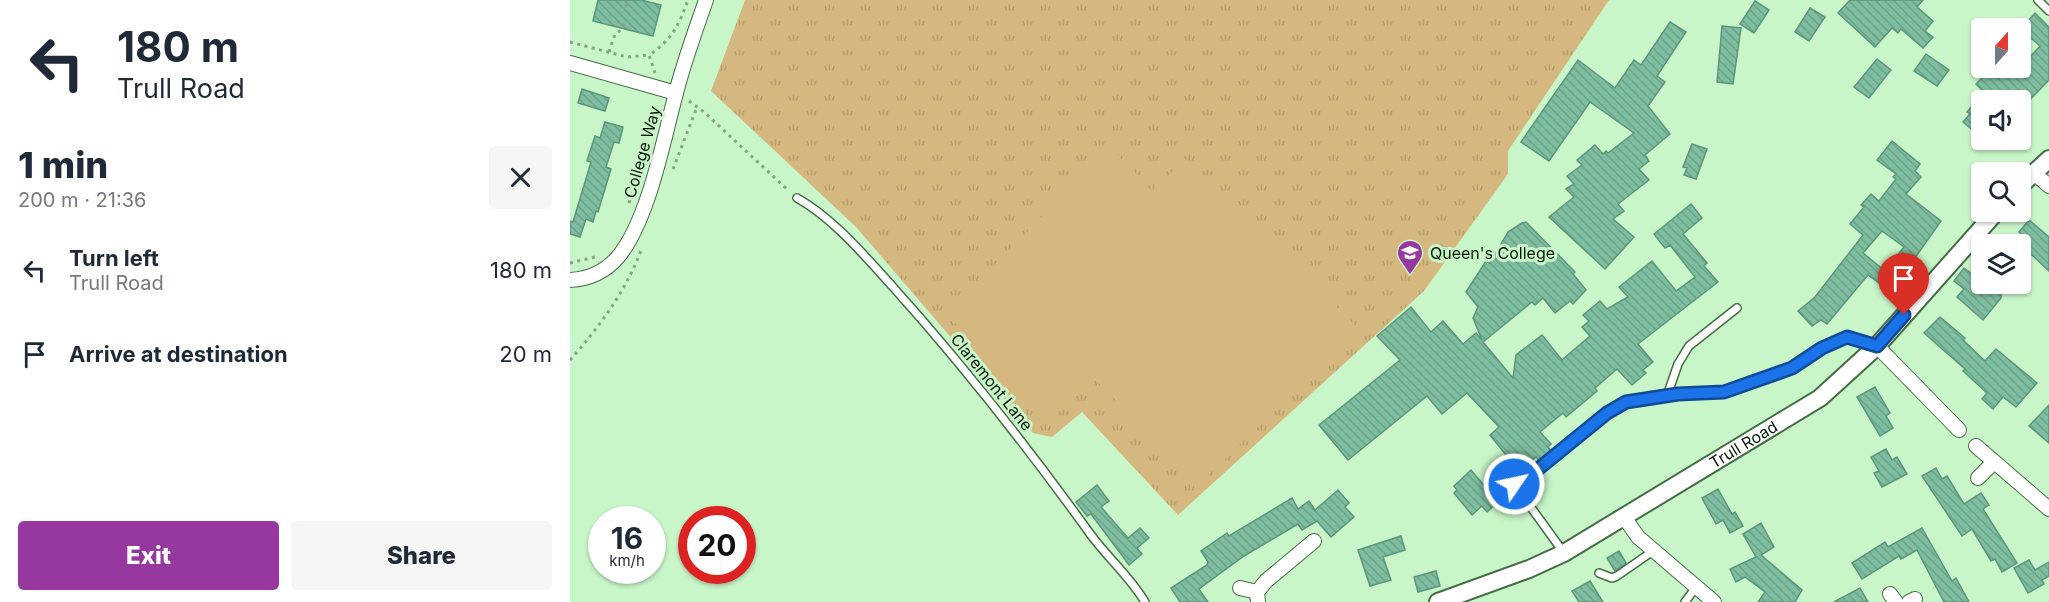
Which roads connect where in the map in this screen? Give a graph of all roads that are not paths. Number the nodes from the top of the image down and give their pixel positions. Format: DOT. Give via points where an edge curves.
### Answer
graph roads {
  1 [pos="706,0"];
  2 [pos="2038,0"];
  3 [pos="2049,11"];
  4 [pos="570,63"];
  5 [pos="676,93"];
  6 [pos="2049,159"];
  7 [pos="2034,173"];
  8 [pos="2031,176"];
  9 [pos="2049,186"];
  10 [pos="797,198"];
  11 [pos="1987,222"];
  12 [pos="570,280"];
  13 [pos="1737,308"];
  14 [pos="1877,346"];
  15 [pos="1667,396"];
  16 [pos="1959,430"];
  17 [pos="1976,446"];
  18 [pos="1994,462"];
  19 [pos="1978,478"];
  20 [pos="2049,509"];
  21 [pos="1624,517"];
  22 [pos="1314,541"];
  23 [pos="1653,551"];
  24 [pos="1564,553"];
  25 [pos="1599,573"];
  26 [pos="1696,587"];
  27 [pos="1240,588"];
  28 [pos="1258,597"];
  29 [pos="1145,602"];
  30 [pos="1438,602"];
  31 [pos="1685,602"];
  32 [pos="1714,602"];
  1 -- 5 [label="street, College Way"];
  2 -- 3 [label="lane"];
  4 -- 5 [label="street"];
  5 -- 12 [label="street, College Way" via="645,202 628,243 612,264 594,275"];
  6 -- 7 [label="street"];
  7 -- 8 [label="street"];
  7 -- 9 [label="street"];
  10 -- 29 [label="lane, Claremont Lane" via="857,249 936,334"];
  11 -- 14 [label="street, Trull Road"];
  13 -- 15 [label="lane" via="1689,346"];
  14 -- 15 [label="lane" via="1847,337 1765,380 1724,392"];
  14 -- 16 [label="street"];
  14 -- 21 [label="street, Trull Road" via="1820,398"];
  15 -- 24 [label="lane" via="1626,402 1514,484"];
  17 -- 18 [label="street"];
  18 -- 19 [label="street"];
  18 -- 20 [label="street"];
  21 -- 23 [label="street"];
  21 -- 24 [label="street, Trull Road"];
  22 -- 28 [label="street" via="1266,580"];
  23 -- 25 [label="lane" via="1617,576"];
  23 -- 26 [label="street"];
  24 -- 30 [label="street, Trull Road"];
  26 -- 31 [label="lane"];
  26 -- 32 [label="street"];
  27 -- 28 [label="street"];
}
